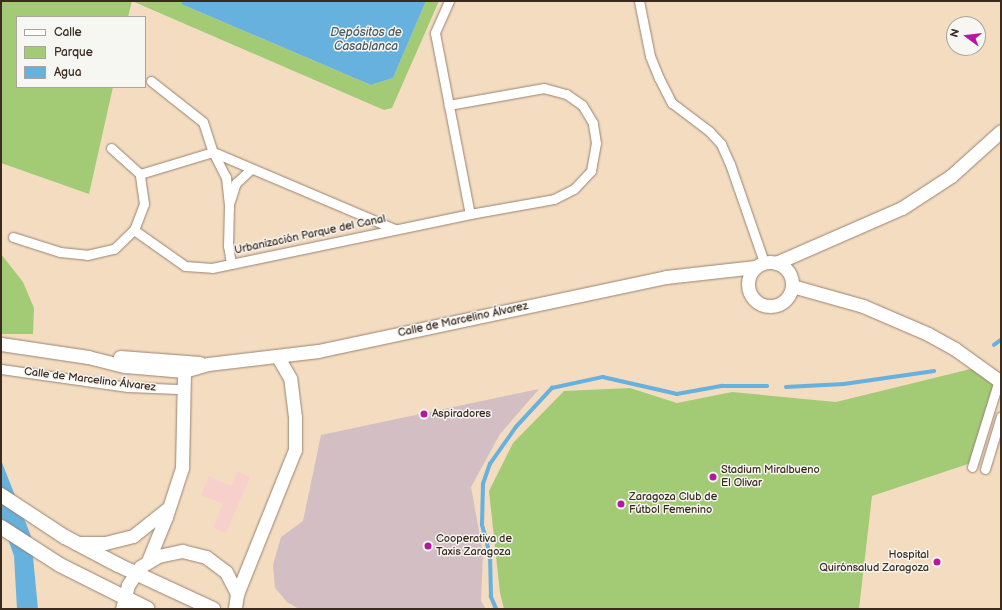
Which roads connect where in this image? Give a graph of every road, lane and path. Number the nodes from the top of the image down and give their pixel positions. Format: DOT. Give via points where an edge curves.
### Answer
graph roads {
  1 [pos="449,1"];
  2 [pos="640,1"];
  3 [pos="151,81"];
  4 [pos="449,105"];
  5 [pos="1001,131"];
  6 [pos="111,148"];
  7 [pos="213,152"];
  8 [pos="250,170"];
  9 [pos="140,174"];
  10 [pos="229,204"];
  11 [pos="470,214"];
  12 [pos="134,230"];
  13 [pos="394,230"];
  14 [pos="13,237"];
  15 [pos="796,254"];
  16 [pos="232,264"];
  17 [pos="765,264"];
  18 [pos="716,270"];
  19 [pos="788,271"];
  20 [pos="748,281"];
  21 [pos="792,286"];
  22 [pos="1,344"];
  23 [pos="300,354"];
  24 [pos="88,357"];
  25 [pos="278,357"];
  26 [pos="208,364"];
  27 [pos="1,370"];
  28 [pos="184,371"];
  29 [pos="290,378"];
  30 [pos="1000,381"];
  31 [pos="178,389"];
  32 [pos="1001,416"];
  33 [pos="972,467"];
  34 [pos="985,469"];
  35 [pos="1,495"];
  36 [pos="167,509"];
  37 [pos="1,527"];
  38 [pos="71,540"];
  39 [pos="148,561"];
  40 [pos="134,573"];
  41 [pos="237,594"];
  42 [pos="123,604"];
  43 [pos="148,609"];
  44 [pos="213,609"];
  45 [pos="235,609"];
  1 -- 4 [label="street" via="435,33"];
  2 -- 17 [label="street" via="650,56 659,78 672,102 709,131 721,144"];
  3 -- 7 [label="street, Urbanización Parque del Canal" via="204,122"];
  4 -- 11 [label="street"];
  4 -- 11 [label="street, Urbanización Parque del Canal" via="544,88 566,94 582,105 593,123 596,143 591,171 574,189 554,199"];
  5 -- 15 [label="street, Calle de Marcelino Álvarez" via="951,176 902,208"];
  6 -- 9 [label="street" via="123,156"];
  7 -- 8 [label="street, Urbanización Parque del Canal"];
  7 -- 9 [label="street"];
  7 -- 10 [label="street, Urbanización Parque del Canal" via="226,177"];
  8 -- 10 [label="street, Urbanización Parque del Canal" via="236,183"];
  8 -- 13 [label="street, Urbanización Parque del Canal"];
  9 -- 12 [label="street" via="144,204"];
  10 -- 16 [label="street, Urbanización Parque del Canal" via="228,246"];
  11 -- 13 [label="street, Urbanización Parque del Canal"];
  12 -- 14 [label="street" via="114,249 87,254 60,252"];
  12 -- 16 [label="street, Urbanización Parque del Canal" via="185,266 212,268"];
  13 -- 16 [label="street, Urbanización Parque del Canal"];
  15 -- 17 [label="street, Calle de Marcelino Álvarez"];
  15 -- 19 [label="street"];
  17 -- 18 [label="street, Calle de Marcelino Álvarez"];
  17 -- 19 [label="street"];
  17 -- 20 [label="street"];
  18 -- 20 [label="street, Calle de Marcelino Álvarez"];
  18 -- 23 [label="street, Calle de Marcelino Álvarez" via="666,277"];
  19 -- 21 [label="street"];
  20 -- 21 [label="street" via="753,298 769,306 786,298"];
  21 -- 30 [label="street" via="863,306 916,328 955,349"];
  22 -- 24 [label="street, Calle de Marcelino Álvarez"];
  23 -- 25 [label="street, Calle de Marcelino Álvarez"];
  23 -- 29 [label="street"];
  24 -- 26 [label="street, Calle de Marcelino Álvarez"];
  24 -- 28 [label="street, Calle de Marcelino Álvarez" via="125,366"];
  25 -- 26 [label="street, Calle de Marcelino Álvarez"];
  25 -- 29 [label="street"];
  26 -- 28 [label="street, Calle de Marcelino Álvarez"];
  27 -- 31 [label="street, Calle de Marcelino Álvarez" via="128,387"];
  28 -- 36 [label="street" via="184,458 179,480"];
  29 -- 41 [label="street" via="295,417 295,450"];
  30 -- 33 [label="street"];
  32 -- 34 [label="street"];
  35 -- 38 [label="main road"];
  36 -- 38 [label="street" via="133,536 105,543"];
  36 -- 39 [label="street"];
  37 -- 42 [label="main road"];
  38 -- 40 [label="main road"];
  39 -- 40 [label="street"];
  39 -- 41 [label="street" via="174,552 190,552 206,557 226,572"];
  40 -- 42 [label="street"];
  40 -- 44 [label="main road"];
  41 -- 45 [label="street"];
  42 -- 43 [label="main road"];
}
